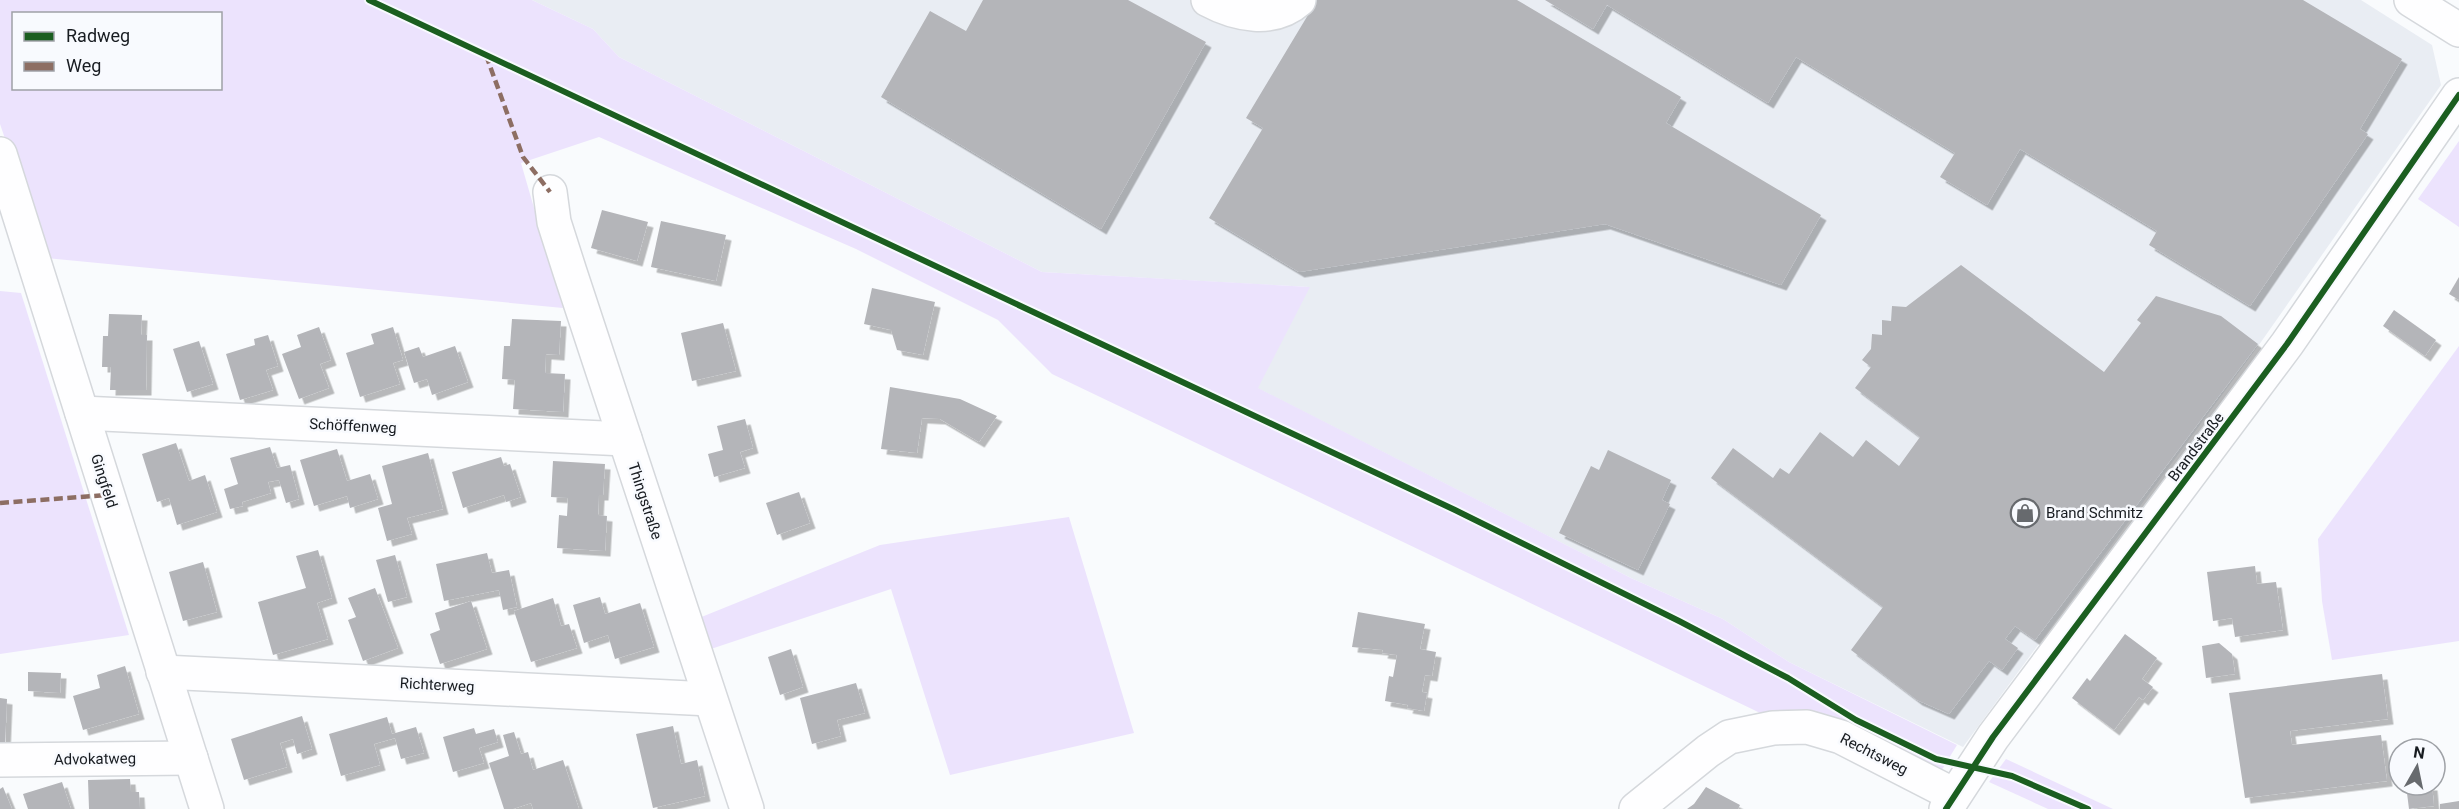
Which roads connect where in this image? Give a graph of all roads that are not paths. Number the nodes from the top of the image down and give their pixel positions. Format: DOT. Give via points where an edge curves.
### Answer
graph roads {
  1 [pos="1208,0"];
  2 [pos="1299,0"];
  3 [pos="2411,0"];
  4 [pos="2459,30"];
  5 [pos="2459,94"];
  6 [pos="0,154"];
  7 [pos="550,192"];
  8 [pos="82,413"];
  9 [pos="625,439"];
  10 [pos="163,672"];
  11 [pos="710,699"];
  12 [pos="191,758"];
  13 [pos="0,760"];
  14 [pos="1950,802"];
  15 [pos="207,809"];
  16 [pos="747,809"];
  17 [pos="1636,809"];
  1 -- 2 [label="street" via="1231,11 1259,16"];
  3 -- 4 [label="street"];
  5 -- 14 [label="street, Brandstraße" via="2287,344 1993,736"];
  6 -- 8 [label="street, Gingfeld"];
  7 -- 9 [label="street, Thingstraße" via="554,222"];
  8 -- 9 [label="street, Schöffenweg"];
  8 -- 10 [label="street, Gingfeld"];
  9 -- 11 [label="street, Thingstraße"];
  10 -- 11 [label="street, Richterweg"];
  10 -- 12 [label="street, Gingfeld"];
  11 -- 16 [label="street, Thingstraße"];
  12 -- 13 [label="street, Advokatweg"];
  12 -- 15 [label="street, Gingfeld"];
  14 -- 17 [label="street, Rechtsweg" via="1841,737 1807,727 1773,728 1730,737"];
}
